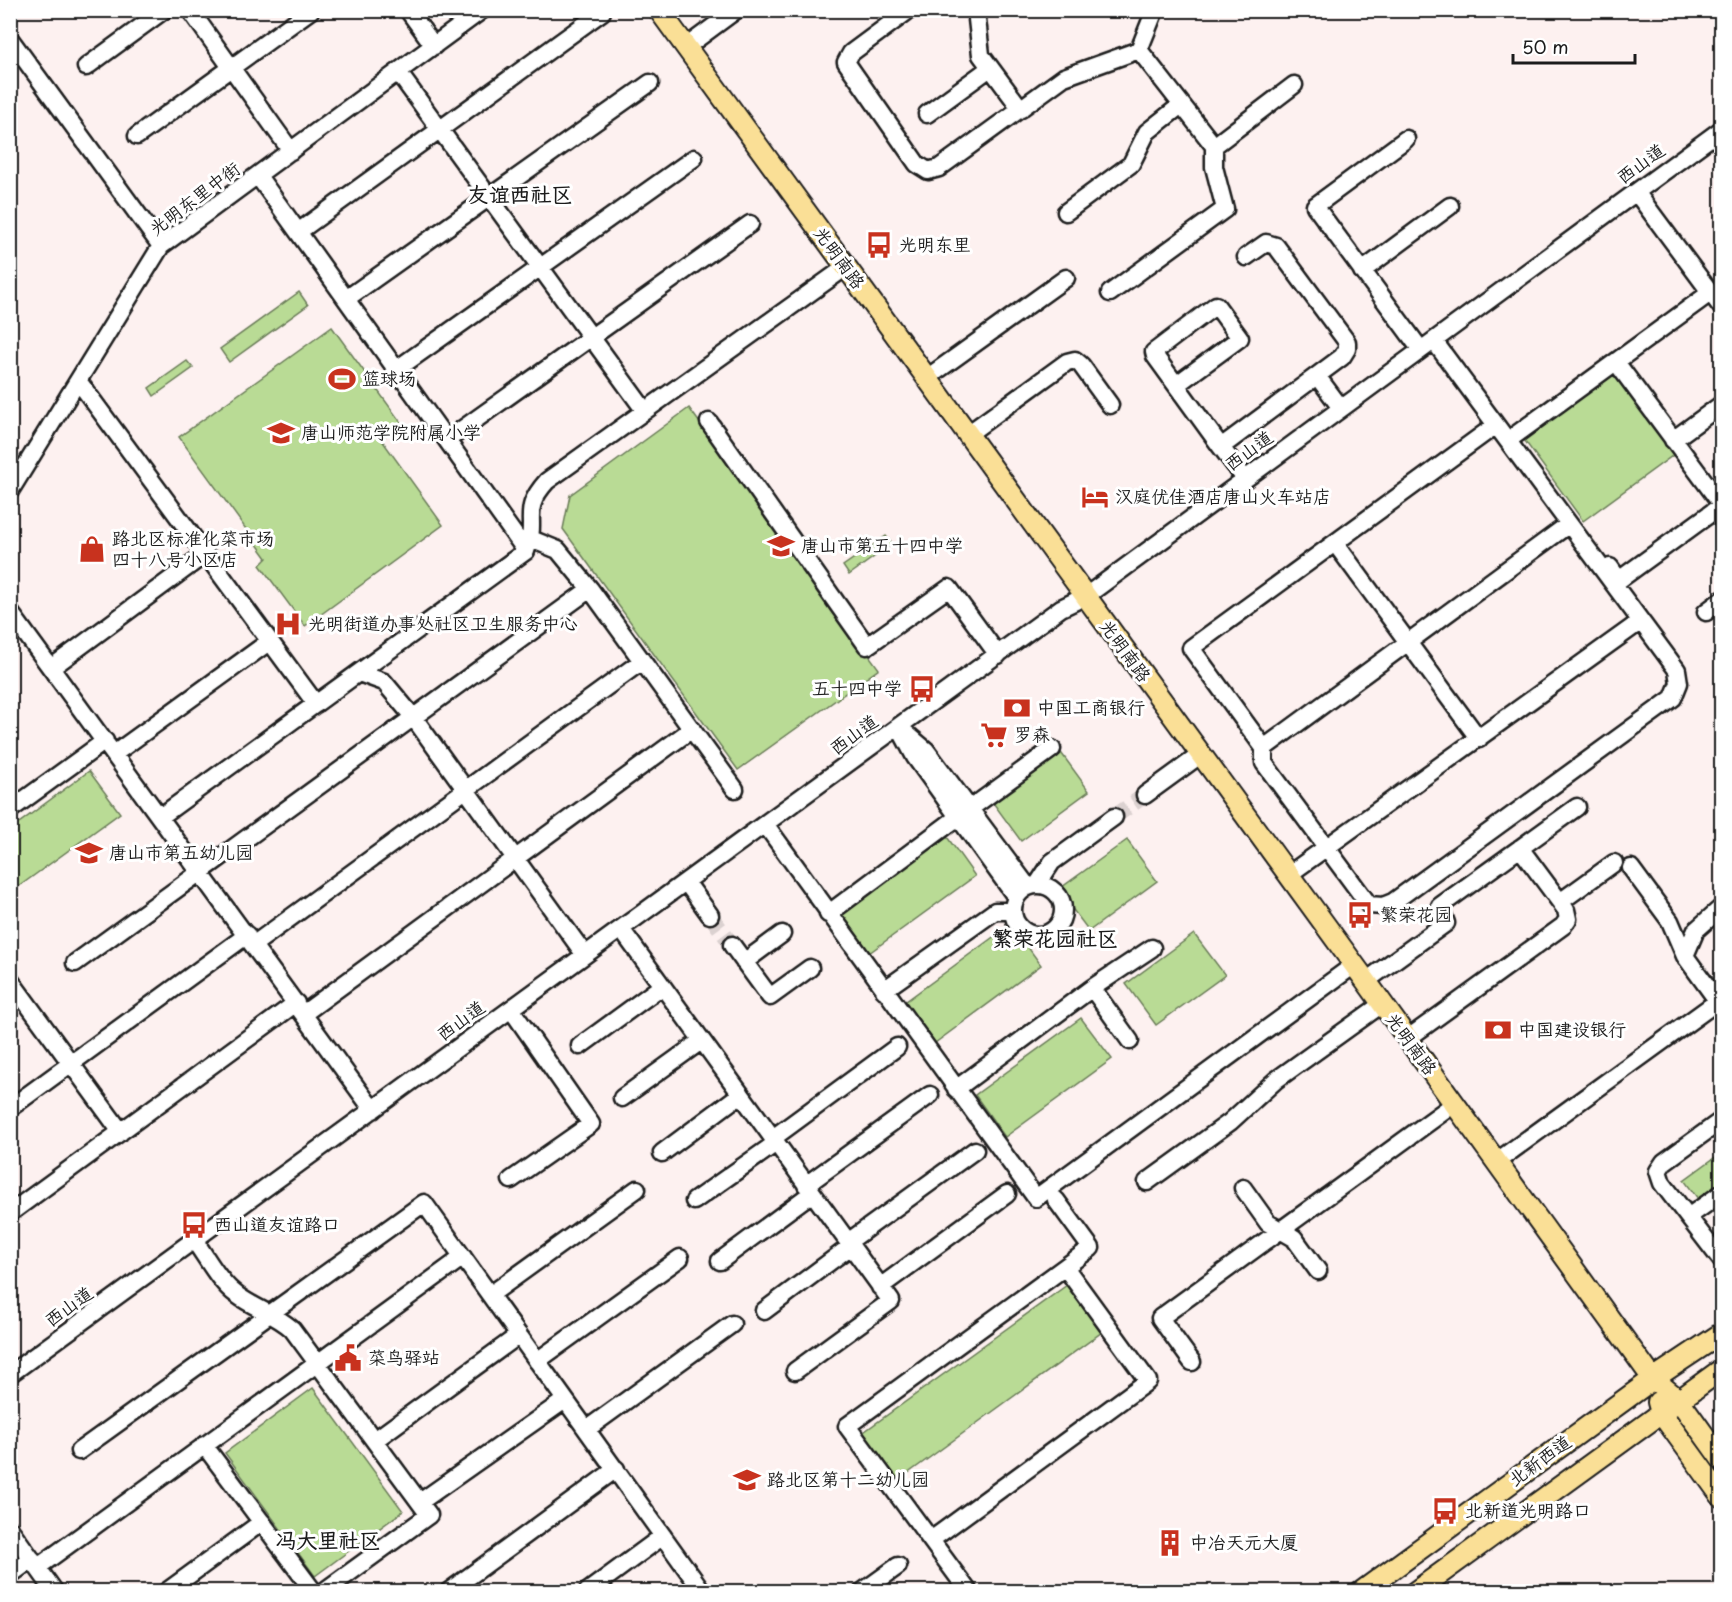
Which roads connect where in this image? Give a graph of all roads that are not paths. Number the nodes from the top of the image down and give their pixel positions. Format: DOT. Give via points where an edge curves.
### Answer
graph roads {
  1 [pos="164,10"];
  2 [pos="190,10"];
  3 [pos="311,10"];
  4 [pos="408,10"];
  5 [pos="483,10"];
  6 [pos="659,10"];
  7 [pos="736,10"];
  8 [pos="909,10"];
  9 [pos="976,10"];
  10 [pos="1155,10"];
  11 [pos="602,12"];
  12 [pos="10,39"];
  13 [pos="434,46"];
  14 [pos="686,47"];
  15 [pos="1139,50"];
  16 [pos="86,67"];
  17 [pos="231,68"];
  18 [pos="990,68"];
  19 [pos="398,72"];
  20 [pos="650,83"];
  21 [pos="1294,85"];
  22 [pos="1181,105"];
  23 [pos="1021,109"];
  24 [pos="927,114"];
  25 [pos="440,129"];
  26 [pos="1722,129"];
  27 [pos="137,136"];
  28 [pos="1406,139"];
  29 [pos="1214,146"];
  30 [pos="291,151"];
  31 [pos="694,158"];
  32 [pos="258,176"];
  33 [pos="1636,192"];
  34 [pos="490,197"];
  35 [pos="1450,206"];
  36 [pos="1066,212"];
  37 [pos="750,224"];
  38 [pos="298,232"];
  39 [pos="161,246"];
  40 [pos="1246,257"];
  41 [pos="540,267"];
  42 [pos="846,267"];
  43 [pos="1362,271"];
  44 [pos="1066,278"];
  45 [pos="1110,293"];
  46 [pos="1710,293"];
  47 [pos="346,299"];
  48 [pos="1722,308"];
  49 [pos="591,337"];
  50 [pos="1432,342"];
  51 [pos="1616,362"];
  52 [pos="397,369"];
  53 [pos="1317,376"];
  54 [pos="927,378"];
  55 [pos="79,382"];
  56 [pos="1176,385"];
  57 [pos="1722,404"];
  58 [pos="1110,405"];
  59 [pos="1341,408"];
  60 [pos="645,411"];
  61 [pos="709,422"];
  62 [pos="1496,425"];
  63 [pos="968,434"];
  64 [pos="1514,436"];
  65 [pos="447,440"];
  66 [pos="1673,440"];
  67 [pos="1221,447"];
  68 [pos="1245,478"];
  69 [pos="10,490"];
  70 [pos="1722,505"];
  71 [pos="1569,524"];
  72 [pos="1335,543"];
  73 [pos="528,545"];
  74 [pos="205,554"];
  75 [pos="590,589"];
  76 [pos="1086,596"];
  77 [pos="1722,600"];
  78 [pos="10,612"];
  79 [pos="1706,612"];
  80 [pos="1641,621"];
  81 [pos="270,641"];
  82 [pos="1408,642"];
  83 [pos="998,655"];
  84 [pos="642,661"];
  85 [pos="51,668"];
  86 [pos="359,672"];
  87 [pos="315,704"];
  88 [pos="414,718"];
  89 [pos="899,727"];
  90 [pos="692,729"];
  91 [pos="1479,740"];
  92 [pos="109,748"];
  93 [pos="1264,748"];
  94 [pos="1052,749"];
  95 [pos="1200,754"];
  96 [pos="467,789"];
  97 [pos="735,789"];
  98 [pos="1145,795"];
  99 [pos="1576,807"];
  100 [pos="10,810"];
  101 [pos="965,812"];
  102 [pos="159,817"];
  103 [pos="1114,817"];
  104 [pos="765,824"];
  105 [pos="1326,848"];
  106 [pos="1520,848"];
  107 [pos="516,858"];
  108 [pos="1614,863"];
  109 [pos="1631,868"];
  110 [pos="201,873"];
  111 [pos="1288,875"];
  112 [pos="686,882"];
  113 [pos="1023,895"];
  114 [pos="1560,902"];
  115 [pos="1722,908"];
  116 [pos="828,914"];
  117 [pos="710,915"];
  118 [pos="621,929"];
  119 [pos="782,934"];
  120 [pos="250,940"];
  121 [pos="732,945"];
  122 [pos="1152,948"];
  123 [pos="585,955"];
  124 [pos="1685,956"];
  125 [pos="744,962"];
  126 [pos="75,963"];
  127 [pos="1354,965"];
  128 [pos="810,968"];
  129 [pos="1366,981"];
  130 [pos="12,986"];
  131 [pos="662,986"];
  132 [pos="1092,988"];
  133 [pos="884,990"];
  134 [pos="1382,1004"];
  135 [pos="1720,1004"];
  136 [pos="300,1009"];
  137 [pos="511,1009"];
  138 [pos="1407,1039"];
  139 [pos="701,1041"];
  140 [pos="1130,1041"];
  141 [pos="580,1046"];
  142 [pos="897,1047"];
  143 [pos="71,1064"];
  144 [pos="956,1089"];
  145 [pos="741,1094"];
  146 [pos="930,1095"];
  147 [pos="622,1098"];
  148 [pos="1454,1104"];
  149 [pos="10,1108"];
  150 [pos="373,1110"];
  151 [pos="1722,1119"];
  152 [pos="121,1132"];
  153 [pos="774,1140"];
  154 [pos="975,1150"];
  155 [pos="662,1153"];
  156 [pos="1496,1162"];
  157 [pos="511,1180"];
  158 [pos="1147,1182"];
  159 [pos="1243,1188"];
  160 [pos="637,1189"];
  161 [pos="809,1189"];
  162 [pos="1722,1193"];
  163 [pos="1007,1194"];
  164 [pos="1056,1200"];
  165 [pos="694,1201"];
  166 [pos="10,1213"];
  167 [pos="1688,1217"];
  168 [pos="1281,1230"];
  169 [pos="194,1240"];
  170 [pos="849,1244"];
  171 [pos="463,1257"];
  172 [pos="680,1258"];
  173 [pos="1721,1258"];
  174 [pos="720,1261"];
  175 [pos="1065,1267"];
  176 [pos="1318,1271"];
  177 [pos="880,1287"];
  178 [pos="490,1295"];
  179 [pos="764,1311"];
  180 [pos="271,1313"];
  181 [pos="732,1324"];
  182 [pos="1722,1333"];
  183 [pos="519,1335"];
  184 [pos="537,1360"];
  185 [pos="318,1362"];
  186 [pos="1192,1362"];
  187 [pos="1722,1369"];
  188 [pos="795,1371"];
  189 [pos="10,1374"];
  190 [pos="1653,1379"];
  191 [pos="566,1400"];
  192 [pos="1679,1400"];
  193 [pos="1661,1413"];
  194 [pos="587,1429"];
  195 [pos="375,1440"];
  196 [pos="204,1445"];
  197 [pos="79,1451"];
  198 [pos="1722,1460"];
  199 [pos="616,1470"];
  200 [pos="1722,1497"];
  201 [pos="420,1502"];
  202 [pos="261,1522"];
  203 [pos="10,1529"];
  204 [pos="663,1536"];
  205 [pos="931,1540"];
  206 [pos="35,1563"];
  207 [pos="898,1566"];
  208 [pos="10,1575"];
  209 [pos="313,1590"];
  210 [pos="55,1592"];
  211 [pos="166,1592"];
  212 [pos="448,1592"];
  213 [pos="587,1592"];
  214 [pos="703,1592"];
  215 [pos="862,1592"];
  216 [pos="969,1592"];
  217 [pos="1361,1592"];
  218 [pos="1415,1592"];
  1 -- 16 [label="street"];
  2 -- 17 [label="street"];
  3 -- 17 [label="street"];
  4 -- 13 [label="street"];
  5 -- 13 [label="street, 光明东里中街"];
  6 -- 14 [label="main road, 光明南路"];
  7 -- 14 [label="street"];
  8 -- 23 [label="street" via="851,53 846,62 917,164 928,171 939,168"];
  9 -- 18 [label="street" via="981,55"];
  10 -- 15 [label="street"];
  11 -- 25 [label="street"];
  12 -- 39 [label="street"];
  13 -- 19 [label="street, 光明东里中街"];
  14 -- 42 [label="main road, 光明南路"];
  15 -- 22 [label="street"];
  15 -- 23 [label="street" via="1064,77"];
  17 -- 27 [label="street"];
  17 -- 30 [label="street"];
  18 -- 23 [label="street"];
  18 -- 24 [label="street"];
  19 -- 25 [label="street"];
  19 -- 30 [label="street, 光明东里中街"];
  20 -- 34 [label="street"];
  21 -- 29 [label="street"];
  22 -- 29 [label="street"];
  22 -- 36 [label="street" via="1147,132 1131,164"];
  25 -- 34 [label="street"];
  25 -- 38 [label="street"];
  26 -- 33 [label="street, 西山道"];
  28 -- 43 [label="street" via="1315,207"];
  29 -- 45 [label="street" via="1214,167 1225,209"];
  30 -- 32 [label="street, 光明东里中街"];
  31 -- 41 [label="street"];
  32 -- 38 [label="street"];
  32 -- 39 [label="street, 光明东里中街"];
  33 -- 46 [label="street"];
  33 -- 50 [label="street, 西山道"];
  34 -- 41 [label="street"];
  34 -- 47 [label="street"];
  35 -- 43 [label="street"];
  37 -- 49 [label="street"];
  38 -- 47 [label="street"];
  39 -- 55 [label="street, 光明东里中街"];
  40 -- 53 [label="street" via="1266,243 1276,246 1347,342 1342,357"];
  41 -- 49 [label="street"];
  41 -- 52 [label="street"];
  42 -- 54 [label="main road, 光明南路"];
  42 -- 60 [label="street"];
  43 -- 50 [label="street"];
  44 -- 54 [label="street"];
  46 -- 48 [label="street"];
  46 -- 51 [label="street"];
  47 -- 52 [label="street"];
  49 -- 60 [label="street"];
  49 -- 65 [label="street"];
  50 -- 59 [label="street, 西山道"];
  50 -- 62 [label="street"];
  50 -- 64 [label="street"];
  51 -- 64 [label="street"];
  51 -- 66 [label="street"];
  52 -- 65 [label="street"];
  53 -- 59 [label="street"];
  53 -- 67 [label="street"];
  54 -- 63 [label="main road, 光明南路"];
  55 -- 69 [label="street, 光明东里中街"];
  55 -- 74 [label="street"];
  56 -- 56 [label="street" via="1154,352 1216,304 1240,338"];
  56 -- 67 [label="street"];
  57 -- 66 [label="street"];
  58 -- 63 [label="street" via="1075,360 1066,362"];
  59 -- 68 [label="street, 西山道"];
  60 -- 73 [label="street" via="547,481 534,495"];
  61 -- 83 [label="street" via="867,646 949,588"];
  62 -- 71 [label="street"];
  62 -- 72 [label="street"];
  63 -- 76 [label="main road, 光明南路"];
  64 -- 70 [label="street" via="1619,580"];
  65 -- 73 [label="street"];
  66 -- 70 [label="street"];
  67 -- 68 [label="street"];
  68 -- 76 [label="street, 西山道"];
  71 -- 80 [label="street"];
  71 -- 82 [label="street"];
  72 -- 82 [label="street"];
  72 -- 93 [label="street" via="1191,648"];
  73 -- 75 [label="street" via="558,550"];
  73 -- 86 [label="street"];
  74 -- 81 [label="street"];
  74 -- 85 [label="street"];
  75 -- 84 [label="street"];
  75 -- 88 [label="street"];
  76 -- 83 [label="street, 西山道" via="1061,608"];
  76 -- 95 [label="main road, 光明南路"];
  77 -- 79 [label="street"];
  78 -- 85 [label="street"];
  80 -- 91 [label="street"];
  80 -- 105 [label="street" via="1677,670 1679,683 1673,698 1394,902 1369,905"];
  81 -- 87 [label="street"];
  81 -- 92 [label="street"];
  82 -- 91 [label="street"];
  82 -- 93 [label="street"];
  83 -- 89 [label="street, 西山道"];
  84 -- 90 [label="street"];
  84 -- 96 [label="street"];
  85 -- 92 [label="street"];
  86 -- 87 [label="street"];
  86 -- 88 [label="street" via="384,682"];
  87 -- 102 [label="street"];
  88 -- 96 [label="street"];
  88 -- 110 [label="street"];
  89 -- 101 [label="street" via="915,757"];
  89 -- 104 [label="street, 西山道"];
  90 -- 97 [label="street"];
  90 -- 107 [label="street"];
  91 -- 105 [label="street"];
  92 -- 100 [label="street"];
  92 -- 102 [label="street"];
  93 -- 105 [label="street" via="1264,763"];
  94 -- 101 [label="street"];
  95 -- 98 [label="street"];
  95 -- 111 [label="main road, 光明南路"];
  96 -- 107 [label="street"];
  96 -- 120 [label="street"];
  99 -- 106 [label="street"];
  101 -- 113 [label="street"];
  101 -- 116 [label="street"];
  102 -- 110 [label="street"];
  103 -- 113 [label="street" via="1052,862"];
  104 -- 112 [label="street, 西山道"];
  104 -- 116 [label="street"];
  105 -- 111 [label="street"];
  106 -- 114 [label="street"];
  106 -- 129 [label="street" via="1440,906 1446,923"];
  107 -- 123 [label="street"];
  107 -- 136 [label="street"];
  108 -- 114 [label="street"];
  109 -- 124 [label="street" via="1670,921"];
  110 -- 120 [label="street"];
  110 -- 126 [label="street"];
  111 -- 127 [label="main road, 光明南路"];
  112 -- 117 [label="street"];
  112 -- 118 [label="street, 西山道"];
  113 -- 133 [label="street" via="995,910"];
  114 -- 138 [label="street" via="1568,919 1563,926"];
  115 -- 124 [label="street" via="1696,930"];
  116 -- 133 [label="street"];
  118 -- 123 [label="street, 西山道"];
  118 -- 131 [label="street"];
  119 -- 125 [label="street"];
  120 -- 136 [label="street"];
  120 -- 143 [label="street"];
  121 -- 125 [label="street"];
  122 -- 132 [label="street"];
  123 -- 137 [label="street, 西山道"];
  124 -- 135 [label="street"];
  125 -- 128 [label="street" via="770,997"];
  127 -- 129 [label="main road, 光明南路"];
  127 -- 144 [label="street" via="1036,1198"];
  129 -- 134 [label="main road, 光明南路"];
  130 -- 143 [label="street"];
  131 -- 139 [label="street"];
  131 -- 141 [label="street"];
  132 -- 140 [label="street"];
  132 -- 144 [label="street"];
  133 -- 144 [label="street"];
  134 -- 138 [label="main road, 光明南路"];
  134 -- 158 [label="street" via="1276,1080 1230,1122"];
  135 -- 156 [label="street"];
  136 -- 150 [label="street"];
  136 -- 152 [label="street"];
  137 -- 150 [label="street, 西山道"];
  137 -- 157 [label="street" via="591,1124"];
  138 -- 148 [label="main road, 光明南路"];
  139 -- 145 [label="street"];
  139 -- 147 [label="street"];
  142 -- 153 [label="street"];
  143 -- 149 [label="street"];
  143 -- 152 [label="street"];
  145 -- 153 [label="street"];
  145 -- 155 [label="street"];
  146 -- 161 [label="street"];
  148 -- 156 [label="main road, 光明南路"];
  148 -- 168 [label="street"];
  150 -- 169 [label="street, 西山道"];
  151 -- 167 [label="street" via="1664,1162 1658,1171 1662,1183"];
  152 -- 166 [label="street"];
  153 -- 161 [label="street"];
  153 -- 165 [label="street"];
  154 -- 170 [label="street"];
  156 -- 190 [label="main road, 光明南路"];
  159 -- 168 [label="street" via="1268,1223"];
  160 -- 178 [label="street"];
  161 -- 170 [label="street"];
  161 -- 174 [label="street"];
  162 -- 167 [label="street"];
  163 -- 177 [label="street"];
  164 -- 175 [label="street" via="1091,1248"];
  167 -- 173 [label="street"];
  168 -- 176 [label="street" via="1294,1238"];
  168 -- 186 [label="street" via="1160,1318"];
  169 -- 180 [label="street" via="225,1285"];
  169 -- 189 [label="street, 西山道"];
  170 -- 177 [label="street"];
  170 -- 179 [label="street"];
  171 -- 178 [label="street"];
  171 -- 180 [label="street" via="424,1203"];
  171 -- 185 [label="street"];
  172 -- 184 [label="street"];
  175 -- 205 [label="street" via="1148,1381"];
  175 -- 205 [label="street" via="847,1426 877,1459"];
  177 -- 188 [label="street" via="891,1301"];
  178 -- 183 [label="street"];
  180 -- 185 [label="street" via="292,1329"];
  180 -- 197 [label="street"];
  181 -- 194 [label="street"];
  182 -- 190 [label="main road, 北新西道"];
  183 -- 184 [label="street"];
  183 -- 195 [label="street"];
  184 -- 191 [label="street"];
  185 -- 195 [label="street"];
  185 -- 196 [label="street"];
  187 -- 192 [label="main road, 北新西道"];
  190 -- 192 [label="main road"];
  190 -- 193 [label="main road"];
  190 -- 217 [label="main road, 北新西道"];
  191 -- 194 [label="street"];
  191 -- 201 [label="street"];
  192 -- 193 [label="main road, 北新西道"];
  192 -- 198 [label="main road"];
  193 -- 200 [label="main road"];
  193 -- 218 [label="main road, 北新西道"];
  194 -- 199 [label="street"];
  195 -- 201 [label="street"];
  196 -- 202 [label="street"];
  196 -- 206 [label="street"];
  199 -- 204 [label="street"];
  199 -- 212 [label="street"];
  201 -- 209 [label="street" via="429,1515"];
  202 -- 209 [label="street"];
  202 -- 211 [label="street"];
  203 -- 206 [label="street"];
  204 -- 213 [label="street"];
  204 -- 214 [label="street"];
  205 -- 216 [label="street"];
  206 -- 208 [label="street"];
  206 -- 210 [label="street"];
  207 -- 215 [label="street"];
}
